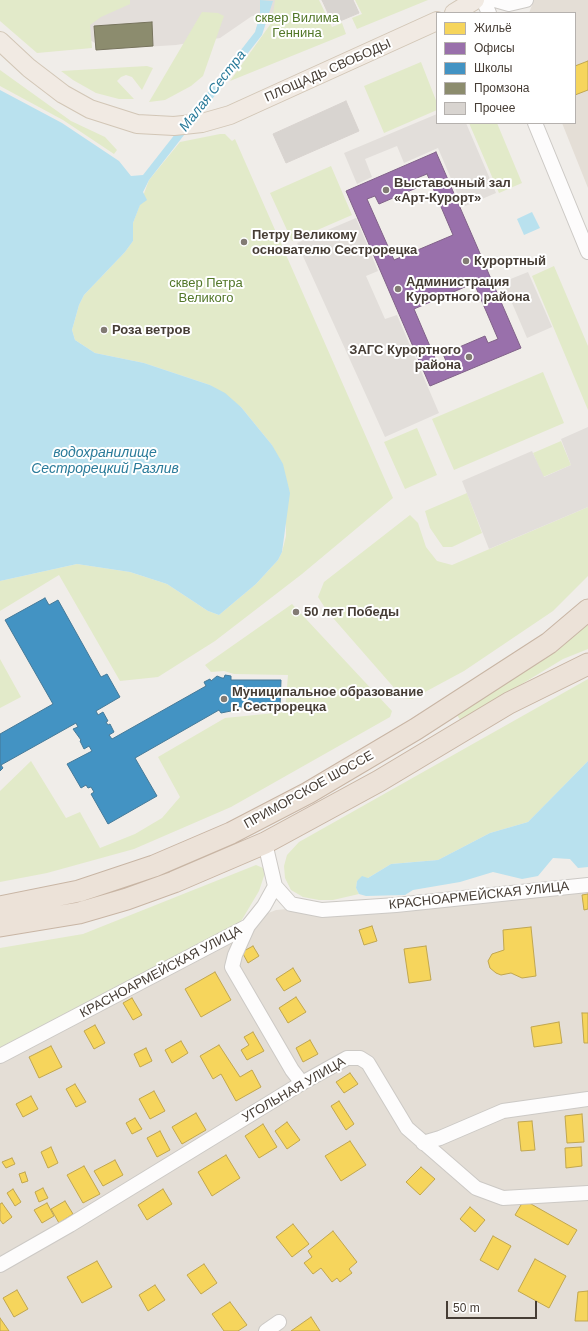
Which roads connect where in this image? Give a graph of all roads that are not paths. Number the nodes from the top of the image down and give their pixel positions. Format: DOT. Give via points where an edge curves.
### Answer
graph roads {
  1 [pos="476,0"];
  2 [pos="484,0"];
  3 [pos="495,0"];
  4 [pos="526,0"];
  5 [pos="456,12"];
  6 [pos="489,12"];
  7 [pos="436,21"];
  8 [pos="0,41"];
  9 [pos="535,124"];
  10 [pos="588,252"];
  11 [pos="588,610"];
  12 [pos="588,664"];
  13 [pos="265,843"];
  14 [pos="588,885"];
  15 [pos="275,886"];
  16 [pos="0,907"];
  17 [pos="0,926"];
  18 [pos="248,926"];
  19 [pos="0,1056"];
  20 [pos="302,1083"];
  21 [pos="588,1099"];
  22 [pos="423,1143"];
  23 [pos="588,1193"];
  24 [pos="0,1265"];
  25 [pos="279,1322"];
  26 [pos="266,1331"];
  1 -- 5 [label="main road"];
  2 -- 6 [label="street"];
  3 -- 4 [label="street" via="509,4"];
  7 -- 8 [label="main road, ПЛОЩАДЬ СВОБОДЫ" via="210,121 174,126 137,124 90,109 64,94 29,68"];
  9 -- 10 [label="street"];
  11 -- 16 [label="highway, ПРИМОРСКОЕ ШОССЕ" via="549,642 416,729 231,833 154,866 80,891"];
  12 -- 13 [label="highway, ПРИМОРСКОЕ ШОССЕ" via="509,703 379,781"];
  13 -- 15 [label="street"];
  13 -- 17 [label="highway, ПРИМОРСКОЕ ШОССЕ" via="127,899 79,913"];
  14 -- 15 [label="street, КРАСНОАРМЕЙСКАЯ УЛИЦА" via="322,910 291,904"];
  15 -- 18 [label="street, КРАСНОАРМЕЙСКАЯ УЛИЦА" via="264,906"];
  18 -- 19 [label="street, КРАСНОАРМЕЙСКАЯ УЛИЦА"];
  18 -- 20 [label="street" via="232,967"];
  20 -- 22 [label="street, УГОЛЬНАЯ УЛИЦА" via="347,1058 360,1058 368,1063 407,1128"];
  20 -- 24 [label="street, УГОЛЬНАЯ УЛИЦА"];
  21 -- 22 [label="street" via="503,1111"];
  22 -- 23 [label="street, УГОЛЬНАЯ УЛИЦА" via="476,1188 503,1198"];
  25 -- 26 [label="street"];
}
